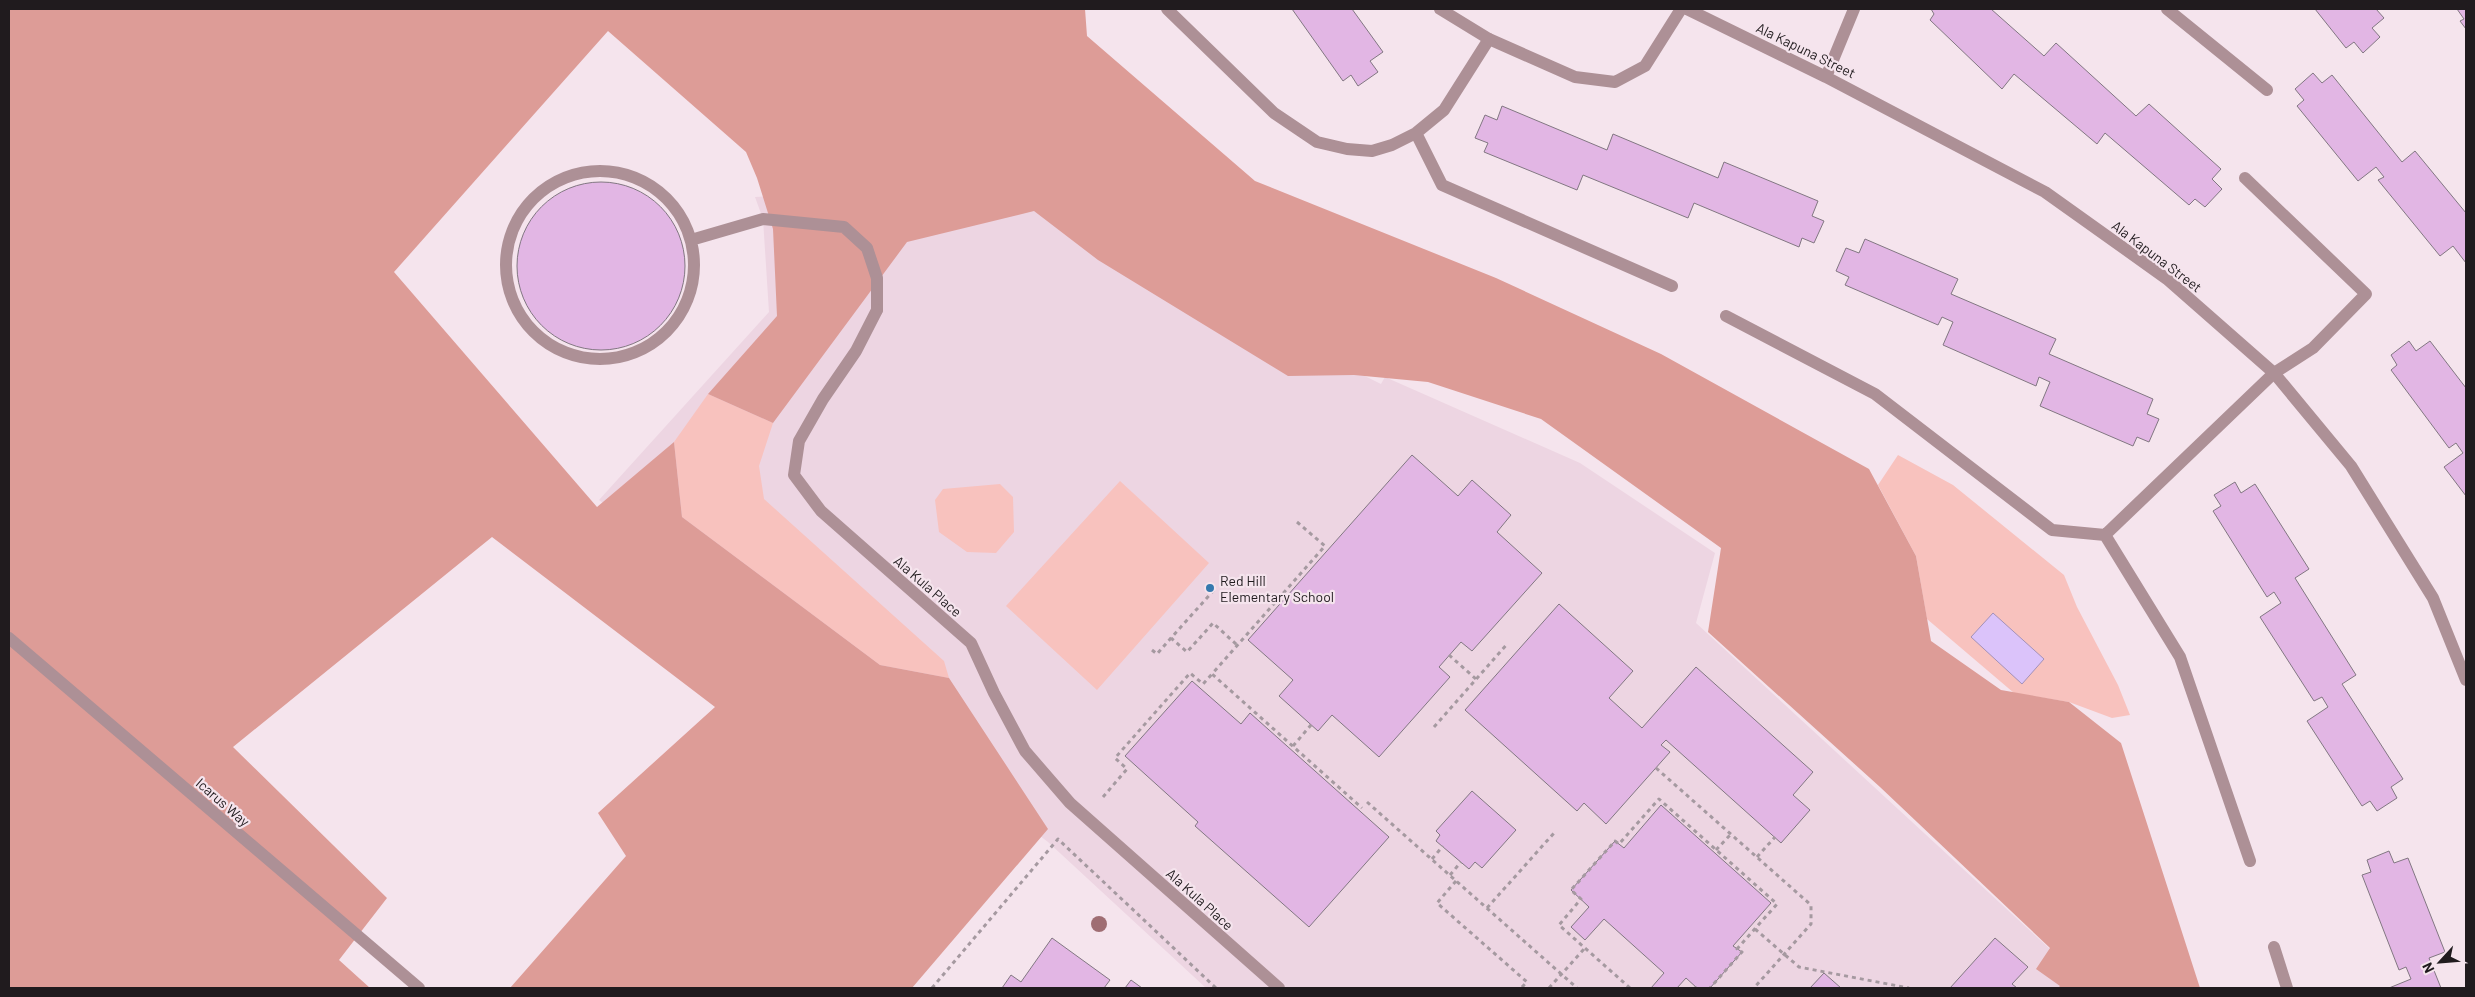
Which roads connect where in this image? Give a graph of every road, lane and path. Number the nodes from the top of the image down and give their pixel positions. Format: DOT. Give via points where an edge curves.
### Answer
graph roads {
  1 [pos="1167,9"];
  2 [pos="1440,9"];
  3 [pos="1681,9"];
  4 [pos="1687,9"];
  5 [pos="1854,9"];
  6 [pos="2167,9"];
  7 [pos="1489,39"];
  8 [pos="1826,77"];
  9 [pos="2268,90"];
  10 [pos="1416,133"];
  11 [pos="2245,178"];
  12 [pos="690,240"];
  13 [pos="1672,286"];
  14 [pos="1726,316"];
  15 [pos="2274,373"];
  16 [pos="1298,522"];
  17 [pos="2105,535"];
  18 [pos="1214,590"];
  19 [pos="9,638"];
  20 [pos="1171,638"];
  21 [pos="1508,643"];
  22 [pos="1237,645"];
  23 [pos="1152,650"];
  24 [pos="1449,655"];
  25 [pos="1212,674"];
  26 [pos="1476,679"];
  27 [pos="2466,680"];
  28 [pos="1311,725"];
  29 [pos="1434,727"];
  30 [pos="1293,746"];
  31 [pos="1656,768"];
  32 [pos="1368,802"];
  33 [pos="1362,808"];
  34 [pos="1085,816"];
  35 [pos="1554,833"];
  36 [pos="1731,834"];
  37 [pos="1774,837"];
  38 [pos="1443,846"];
  39 [pos="1716,850"];
  40 [pos="1757,857"];
  41 [pos="1432,858"];
  42 [pos="2250,861"];
  43 [pos="1461,862"];
  44 [pos="1450,875"];
  45 [pos="1456,881"];
  46 [pos="1487,908"];
  47 [pos="1755,929"];
  48 [pos="2274,947"];
  49 [pos="1585,948"];
  50 [pos="1784,954"];
  51 [pos="1561,974"];
  52 [pos="419,988"];
  53 [pos="932,988"];
  54 [pos="1216,988"];
  55 [pos="1279,988"];
  56 [pos="1521,988"];
  57 [pos="1549,988"];
  58 [pos="1577,988"];
  59 [pos="1630,988"];
  60 [pos="1710,988"];
  61 [pos="1754,988"];
  62 [pos="1909,988"];
  63 [pos="2287,988"];
  1 -- 10 [label="street" via="1274,113 1317,142 1372,151"];
  2 -- 7 [label="street"];
  3 -- 7 [label="street" via="1645,66 1615,82 1575,77"];
  4 -- 8 [label="street, Ala Kapuna Street"];
  5 -- 8 [label="street"];
  6 -- 9 [label="street"];
  7 -- 10 [label="street" via="1444,110"];
  8 -- 15 [label="street, Ala Kapuna Street" via="2045,192 2167,279"];
  10 -- 13 [label="street" via="1442,185"];
  11 -- 15 [label="street" via="2366,294 2313,348"];
  12 -- 12 [label="street" via="682,219 668,200 651,186 630,176 608,171 585,172 564,178 544,190 528,205 516,224 508,246 506,268 510,291 532,330 550,345 570,355 592,359 637,353 673,326 685,307 692,285 694,262"];
  12 -- 34 [label="street, Ala Kula Place" via="763,219 844,227 867,248 877,278 877,310 856,351 822,399 799,441 794,475 821,511 971,643 1026,751"];
  14 -- 17 [label="street" via="1875,394 2052,530"];
  15 -- 17 [label="street"];
  15 -- 27 [label="street, Ala Kapuna Street" via="2350,466 2428,590"];
  16 -- 22 [label="path" via="1324,546"];
  17 -- 42 [label="street" via="2180,657"];
  18 -- 20 [label="path"];
  19 -- 52 [label="street, Icarus Way"];
  20 -- 22 [label="path" via="1187,652 1213,624"];
  20 -- 23 [label="path" via="1157,654"];
  21 -- 26 [label="path"];
  22 -- 25 [label="path"];
  24 -- 26 [label="path"];
  25 -- 30 [label="path"];
  25 -- 34 [label="path" via="1203,684 1190,673 1115,758 1127,769"];
  26 -- 29 [label="path"];
  28 -- 30 [label="path"];
  30 -- 33 [label="path"];
  31 -- 36 [label="path"];
  32 -- 41 [label="path"];
  34 -- 55 [label="street, Ala Kula Place"];
  35 -- 46 [label="path"];
  36 -- 39 [label="path"];
  36 -- 40 [label="path"];
  37 -- 40 [label="path"];
  38 -- 41 [label="path"];
  39 -- 47 [label="path" via="1777,904"];
  39 -- 49 [label="path" via="1659,799 1619,844 1615,841 1571,890 1581,899 1559,925"];
  40 -- 50 [label="path" via="1811,906 1811,924"];
  41 -- 44 [label="path"];
  43 -- 44 [label="path"];
  44 -- 45 [label="path"];
  45 -- 46 [label="path"];
  45 -- 56 [label="path" via="1437,903 1527,982"];
  46 -- 51 [label="path"];
  47 -- 50 [label="path"];
  47 -- 60 [label="path" via="1737,949 1742,952"];
  48 -- 63 [label="street"];
  49 -- 51 [label="path"];
  49 -- 59 [label="path"];
  50 -- 61 [label="path"];
  50 -- 62 [label="path" via="1799,967"];
  51 -- 57 [label="path"];
  51 -- 58 [label="path"];
  53 -- 54 [label="path" via="1058,839"];
}
